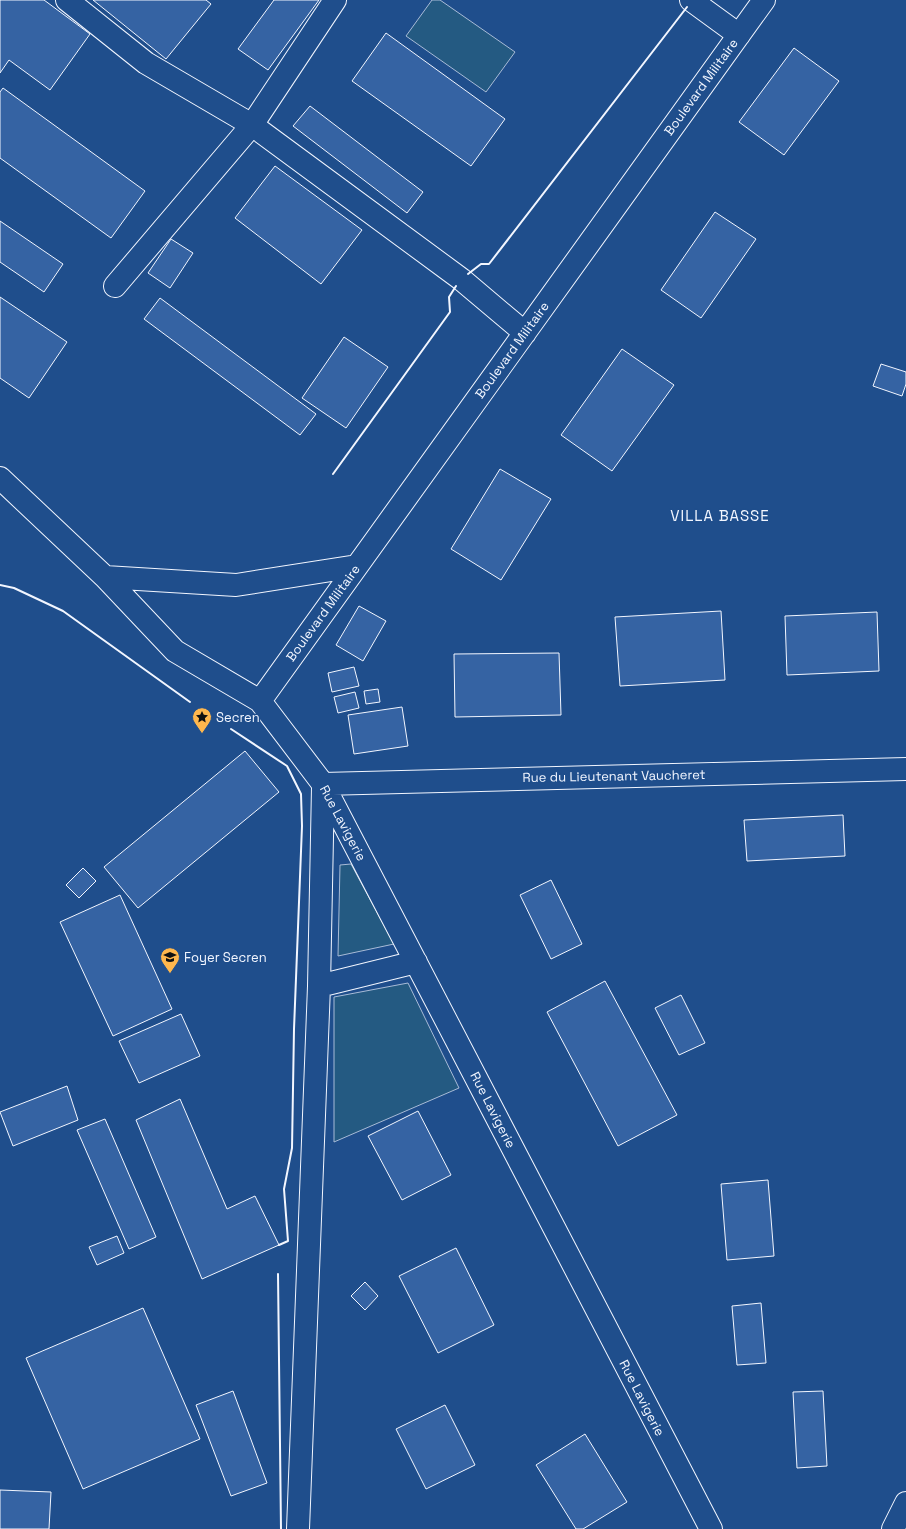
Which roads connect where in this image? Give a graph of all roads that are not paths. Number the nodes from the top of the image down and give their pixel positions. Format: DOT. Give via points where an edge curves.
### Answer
graph roads {
  1 [pos="67,0"];
  2 [pos="335,0"];
  3 [pos="691,0"];
  4 [pos="764,0"];
  5 [pos="739,35"];
  6 [pos="252,125"];
  7 [pos="115,286"];
  8 [pos="525,333"];
  9 [pos="0,478"];
  10 [pos="357,566"];
  11 [pos="105,577"];
  12 [pos="260,701"];
  13 [pos="906,769"];
  14 [pos="323,784"];
  15 [pos="416,962"];
  16 [pos="319,986"];
  17 [pos="906,1503"];
  18 [pos="298,1529"];
  19 [pos="711,1529"];
  20 [pos="894,1529"];
  1 -- 6 [label="street" via="146,63"];
  2 -- 6 [label="street"];
  3 -- 5 [label="street"];
  4 -- 5 [label="street, Boulevard Militaire"];
  5 -- 8 [label="street, Boulevard Militaire"];
  6 -- 7 [label="street"];
  6 -- 8 [label="street" via="461,279"];
  8 -- 10 [label="street, Boulevard Militaire"];
  9 -- 11 [label="street"];
  10 -- 11 [label="street" via="236,585"];
  10 -- 12 [label="street, Boulevard Militaire"];
  11 -- 12 [label="street" via="175,651"];
  12 -- 14 [label="street, Rue Lavigerie"];
  13 -- 14 [label="street, Rue du Lieutenant Vaucheret"];
  14 -- 15 [label="street, Rue Lavigerie"];
  14 -- 16 [label="street"];
  15 -- 16 [label="street"];
  15 -- 19 [label="street, Rue Lavigerie"];
  16 -- 18 [label="street"];
  17 -- 20 [label="street"];
}
